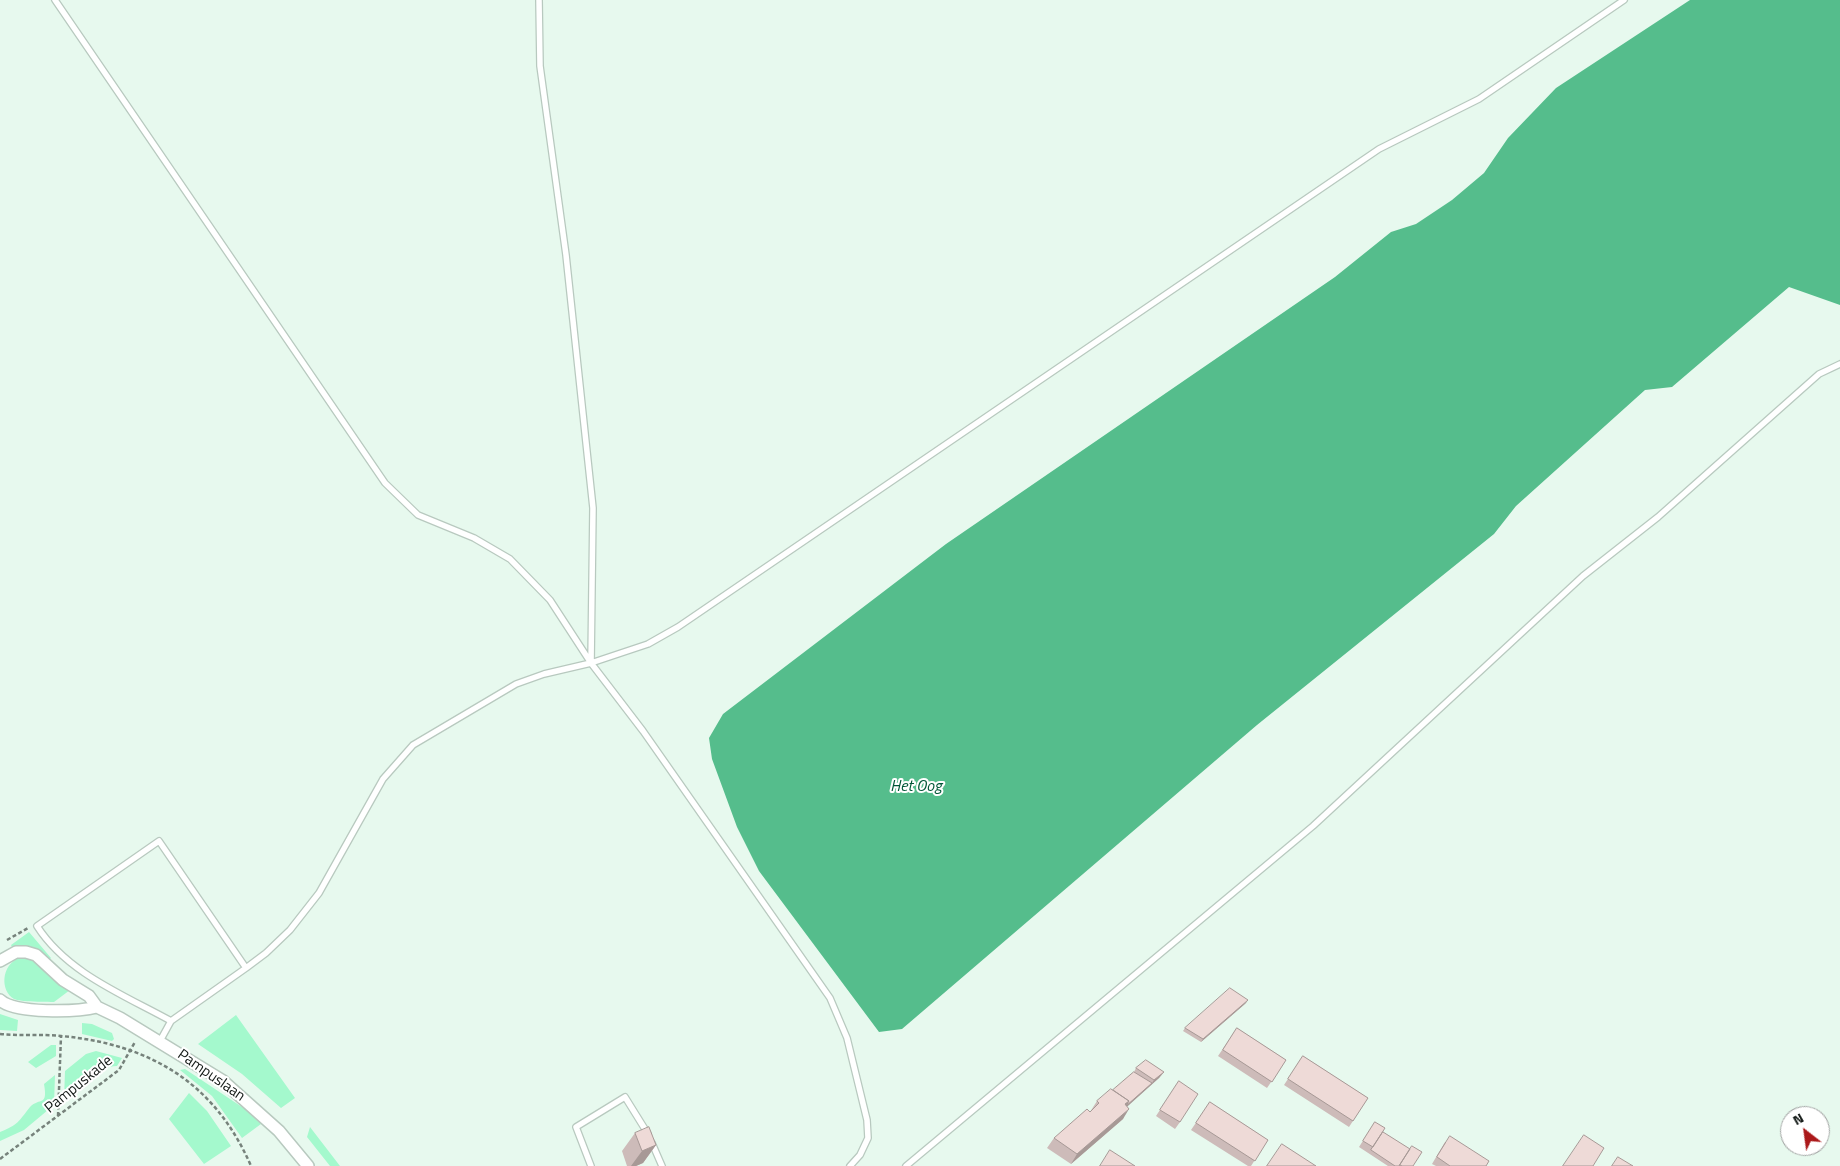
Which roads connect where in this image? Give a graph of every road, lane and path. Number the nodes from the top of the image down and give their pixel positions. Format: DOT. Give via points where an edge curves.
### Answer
graph roads {
  1 [pos="55,0"];
  2 [pos="539,0"];
  3 [pos="1624,0"];
  4 [pos="1840,364"];
  5 [pos="591,663"];
  6 [pos="37,926"];
  7 [pos="6,941"];
  8 [pos="0,962"];
  9 [pos="246,968"];
  10 [pos="0,1000"];
  11 [pos="97,1007"];
  12 [pos="171,1021"];
  13 [pos="142,1030"];
  14 [pos="0,1034"];
  15 [pos="61,1036"];
  16 [pos="160,1041"];
  17 [pos="131,1051"];
  18 [pos="58,1116"];
  19 [pos="0,1159"];
  20 [pos="251,1166"];
  21 [pos="308,1166"];
  22 [pos="591,1166"];
  23 [pos="662,1166"];
  24 [pos="850,1166"];
  25 [pos="906,1166"];
  1 -- 5 [label="lane" via="385,483 418,515 474,538 510,559 550,600"];
  2 -- 5 [label="lane" via="540,66 566,254 593,508"];
  3 -- 5 [label="lane" via="1478,99 1379,149 678,627 648,644"];
  4 -- 25 [label="lane" via="1819,374 1658,517 1583,576 1313,826"];
  5 -- 9 [label="lane" via="516,684 413,745 383,779 319,893 290,930"];
  5 -- 24 [label="lane" via="643,731 830,998 846,1038 867,1120 868,1138"];
  6 -- 7 [label="path" via="25,929"];
  6 -- 9 [label="lane" via="159,841"];
  6 -- 12 [label="lane" via="56,950 77,967"];
  8 -- 11 [label="street, Pampuslaan" via="18,952 36,955 63,980 89,996"];
  9 -- 12 [label="lane"];
  10 -- 11 [label="street" via="15,1007 82,1011"];
  11 -- 13 [label="street, Pampuslaan"];
  12 -- 16 [label="lane"];
  13 -- 16 [label="street, Pampuslaan"];
  13 -- 17 [label="path, Pampuskade"];
  14 -- 15 [label="path, Pampuslaan"];
  15 -- 17 [label="path, Pampuslaan"];
  15 -- 18 [label="path"];
  16 -- 21 [label="street, Pampuslaan" via="205,1068 239,1094 278,1131"];
  17 -- 18 [label="path, Pampuskade" via="119,1070"];
  17 -- 20 [label="path, Pampuslaan" via="166,1065 204,1094 228,1124"];
  18 -- 19 [label="path, Pampuskade"];
  22 -- 23 [label="lane" via="576,1127 625,1097 643,1123"];
}
